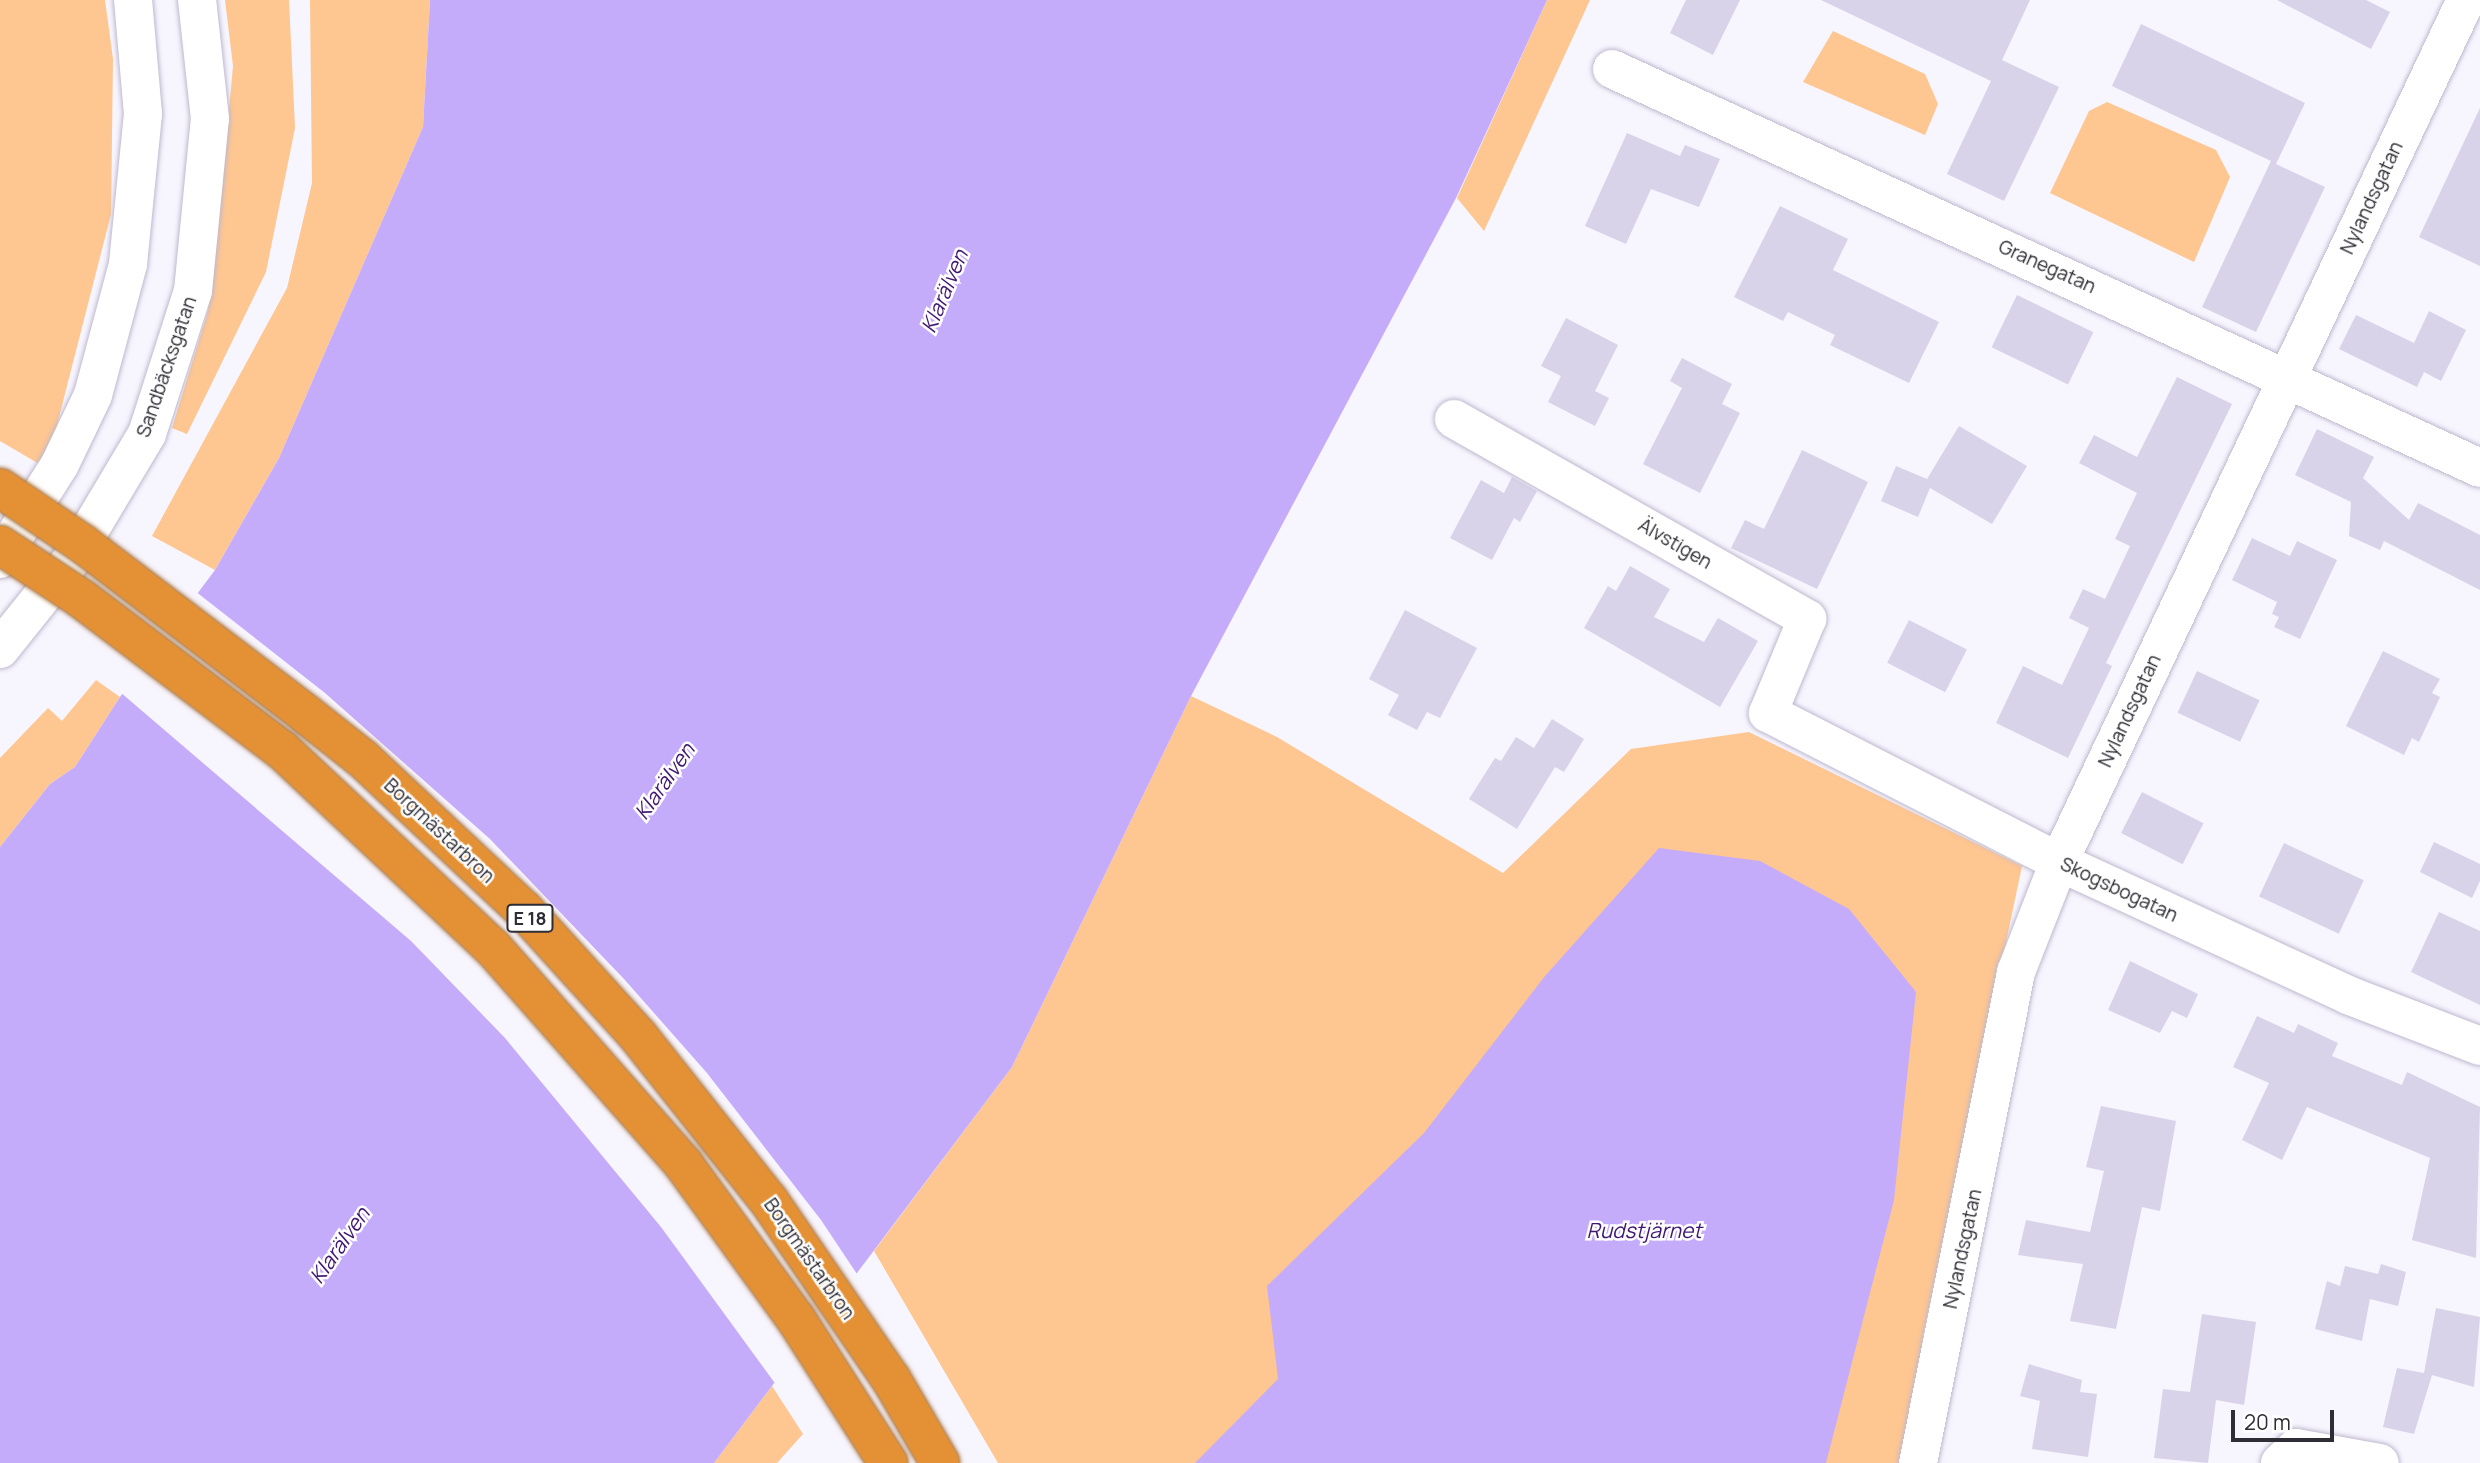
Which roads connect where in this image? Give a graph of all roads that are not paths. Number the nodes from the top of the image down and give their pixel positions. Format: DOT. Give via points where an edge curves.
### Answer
graph roads {
  1 [pos="133,0"];
  2 [pos="197,0"];
  3 [pos="2466,0"];
  4 [pos="1612,69"];
  5 [pos="2288,376"];
  6 [pos="1454,419"];
  7 [pos="2480,468"];
  8 [pos="0,488"];
  9 [pos="0,545"];
  10 [pos="0,559"];
  11 [pos="0,649"];
  12 [pos="1768,713"];
  13 [pos="2059,862"];
  14 [pos="2480,1046"];
  15 [pos="888,1463"];
  16 [pos="940,1463"];
  17 [pos="1918,1463"];
  18 [pos="2280,1463"];
  19 [pos="2380,1463"];
  1 -- 10 [label="street" via="143,114 128,264 93,395 60,464"];
  2 -- 11 [label="street, Sandbäcksgatan" via="210,119 193,291 147,434 73,558"];
  3 -- 5 [label="street, Nylandsgatan"];
  4 -- 5 [label="street, Granegatan"];
  5 -- 7 [label="street, Granegatan"];
  5 -- 13 [label="street, Nylandsgatan"];
  6 -- 12 [label="street, Älvstigen" via="1807,619"];
  8 -- 16 [label="highway, Borgmästarbron / E 18, bridge" via="83,544 335,737 524,910 639,1037 769,1201 891,1379"];
  9 -- 15 [label="highway, E 18, bridge" via="82,598 282,750 493,948 684,1165 796,1319"];
  12 -- 13 [label="street, Skogsbogatan"];
  13 -- 14 [label="street, Skogsbogatan" via="2348,995"];
  13 -- 17 [label="street, Nylandsgatan" via="2015,972"];
  18 -- 19 [label="street" via="2296,1448"];
}
